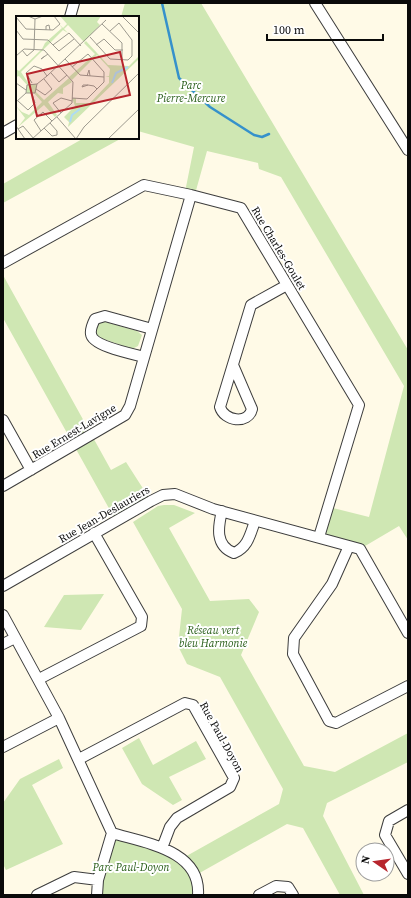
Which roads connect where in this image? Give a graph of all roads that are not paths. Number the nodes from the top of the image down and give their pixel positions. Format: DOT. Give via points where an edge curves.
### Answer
graph roads {
  1 [pos="74,3"];
  2 [pos="315,3"];
  3 [pos="70,16"];
  4 [pos="16,126"];
  5 [pos="3,133"];
  6 [pos="408,150"];
  7 [pos="191,195"];
  8 [pos="3,263"];
  9 [pos="287,285"];
  10 [pos="152,329"];
  11 [pos="144,357"];
  12 [pos="233,365"];
  13 [pos="3,420"];
  14 [pos="31,470"];
  15 [pos="3,486"];
  16 [pos="222,511"];
  17 [pos="256,521"];
  18 [pos="94,533"];
  19 [pos="319,537"];
  20 [pos="349,546"];
  21 [pos="3,586"];
  22 [pos="3,615"];
  23 [pos="408,633"];
  24 [pos="15,638"];
  25 [pos="3,644"];
  26 [pos="39,679"];
  27 [pos="408,686"];
  28 [pos="59,718"];
  29 [pos="3,747"];
  30 [pos="79,759"];
  31 [pos="408,810"];
  32 [pos="112,833"];
  33 [pos="162,848"];
  34 [pos="408,874"];
  35 [pos="98,880"];
  36 [pos="37,895"];
  37 [pos="97,895"];
  38 [pos="198,895"];
  39 [pos="259,895"];
  40 [pos="293,895"];
  1 -- 3 [label="street"];
  2 -- 6 [label="street"];
  4 -- 5 [label="street"];
  7 -- 8 [label="street, Rue Charles-Goulet" via="144,185"];
  7 -- 9 [label="street, Rue Charles-Goulet" via="241,208"];
  7 -- 10 [label="street, Rue Ernest-Lavigne"];
  9 -- 12 [label="street" via="251,305"];
  9 -- 19 [label="street, Rue Charles-Goulet" via="359,405"];
  10 -- 11 [label="street, Rue Ernest-Lavigne"];
  10 -- 11 [label="street" via="105,316 95,319 92,326 90,334 100,344"];
  11 -- 14 [label="street, Rue Ernest-Lavigne" via="125,415"];
  12 -- 12 [label="street" via="220,407 226,416 240,420 248,418 252,409"];
  13 -- 14 [label="street"];
  14 -- 15 [label="street, Rue Ernest-Lavigne"];
  16 -- 17 [label="street, Rue Jean-Deslauriers"];
  16 -- 17 [label="street" via="218,528 219,537 228,551 234,553 247,544"];
  16 -- 18 [label="street, Rue Jean-Deslauriers" via="175,494 167,494"];
  17 -- 19 [label="street, Rue Jean-Deslauriers"];
  18 -- 21 [label="street, Rue Jean-Deslauriers"];
  18 -- 26 [label="street" via="142,617 141,626"];
  19 -- 20 [label="street, Rue Jean-Deslauriers"];
  20 -- 23 [label="street, Rue Jean-Deslauriers" via="360,550"];
  20 -- 27 [label="street" via="332,584 294,638 293,654 329,721 336,723"];
  22 -- 24 [label="street"];
  24 -- 25 [label="street"];
  24 -- 26 [label="street"];
  26 -- 28 [label="street"];
  28 -- 29 [label="street"];
  28 -- 30 [label="street"];
  30 -- 32 [label="street"];
  30 -- 33 [label="street, Rue Paul-Doyon" via="185,703 193,705 234,778 230,787 177,818 170,826"];
  31 -- 34 [label="street" via="389,821 385,835"];
  32 -- 33 [label="street"];
  32 -- 35 [label="street"];
  33 -- 38 [label="street" via="183,858 190,865 195,875"];
  35 -- 36 [label="street" via="74,877"];
  35 -- 37 [label="street"];
  39 -- 40 [label="street" via="276,886 288,887"];
}
